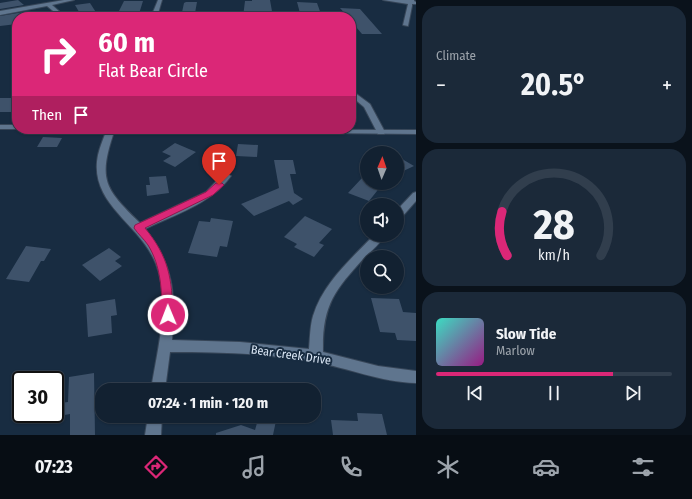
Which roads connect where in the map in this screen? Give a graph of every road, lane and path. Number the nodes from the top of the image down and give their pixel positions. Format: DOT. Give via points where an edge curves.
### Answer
graph roads {
  1 [pos="72,0"];
  2 [pos="160,0"];
  3 [pos="385,0"];
  4 [pos="414,2"];
  5 [pos="48,4"];
  6 [pos="57,12"];
  7 [pos="156,12"];
  8 [pos="0,13"];
  9 [pos="406,25"];
  10 [pos="356,96"];
  11 [pos="0,126"];
  12 [pos="12,127"];
  13 [pos="356,132"];
  14 [pos="381,132"];
  15 [pos="416,132"];
  16 [pos="109,134"];
  17 [pos="226,176"];
  18 [pos="416,195"];
  19 [pos="404,208"];
  20 [pos="139,228"];
  21 [pos="374,242"];
  22 [pos="164,346"];
  23 [pos="316,356"];
  24 [pos="416,377"];
  25 [pos="159,383"];
  26 [pos="154,423"];
  27 [pos="153,435"];
  1 -- 5 [label="street"];
  2 -- 7 [label="street"];
  3 -- 4 [label="street"];
  4 -- 9 [label="street" via="409,6"];
  5 -- 6 [label="street"];
  5 -- 8 [label="street"];
  10 -- 14 [label="street" via="367,106"];
  11 -- 12 [label="street"];
  13 -- 14 [label="street"];
  14 -- 15 [label="street"];
  16 -- 20 [label="street" via="102,151 101,178 114,203"];
  17 -- 20 [label="street" via="210,194"];
  18 -- 19 [label="street"];
  20 -- 22 [label="street" via="152,243 167,287 168,315"];
  21 -- 23 [label="street" via="326,299 318,324"];
  22 -- 23 [label="street, Bear Creek Drive" via="257,349"];
  22 -- 25 [label="street"];
  23 -- 24 [label="street, Bear Creek Drive" via="388,374"];
  26 -- 27 [label="street"];
}
